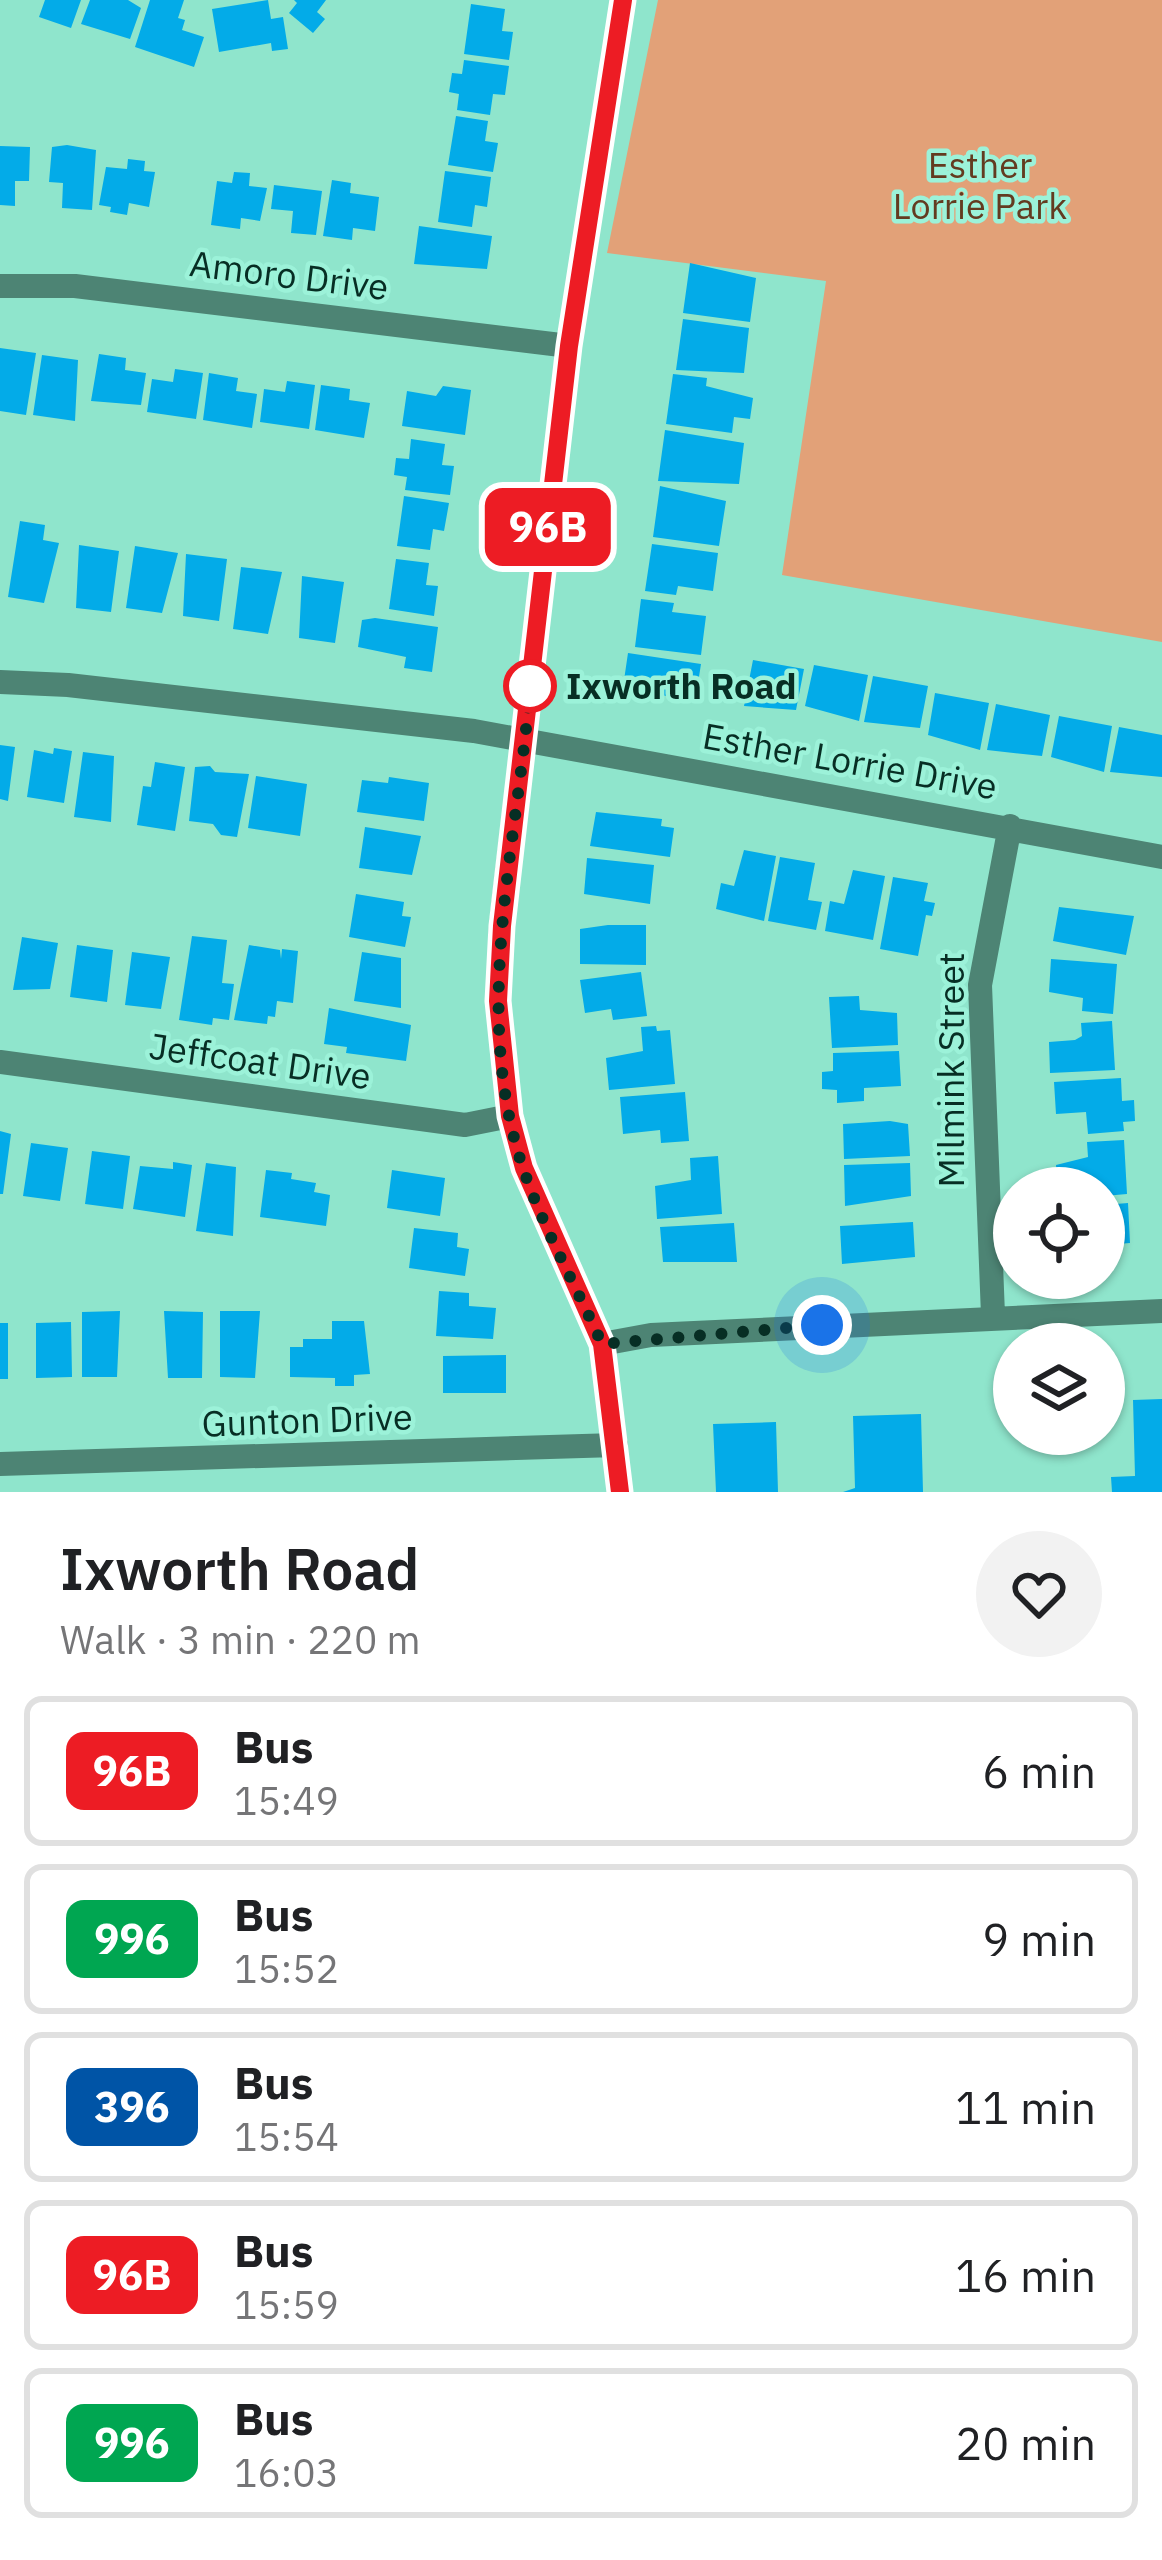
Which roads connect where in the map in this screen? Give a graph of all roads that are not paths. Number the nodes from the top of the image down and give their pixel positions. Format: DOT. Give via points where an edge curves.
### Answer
graph roads {
  1 [pos="623,0"];
  2 [pos="0,286"];
  3 [pos="569,346"];
  4 [pos="0,682"];
  5 [pos="524,740"];
  6 [pos="1010,826"];
  7 [pos="1162,857"];
  8 [pos="0,1062"];
  9 [pos="510,1116"];
  10 [pos="1162,1311"];
  11 [pos="993,1315"];
  12 [pos="602,1344"];
  13 [pos="616,1445"];
  14 [pos="0,1464"];
  15 [pos="620,1492"];
  1 -- 3 [label="street"];
  2 -- 3 [label="street, Amoro Drive" via="75,286"];
  3 -- 5 [label="street"];
  4 -- 5 [label="street"];
  5 -- 6 [label="street, Esther Lorrie Drive"];
  5 -- 9 [label="street" via="498,1001"];
  6 -- 7 [label="street, Esther Lorrie Drive"];
  6 -- 11 [label="street, Milmink Street" via="980,985"];
  8 -- 9 [label="street, Jeffcoat Drive" via="465,1125"];
  9 -- 12 [label="street" via="524,1168"];
  10 -- 11 [label="street"];
  11 -- 12 [label="street"];
  12 -- 13 [label="street"];
  13 -- 14 [label="street, Gunton Drive"];
  13 -- 15 [label="street"];
}
